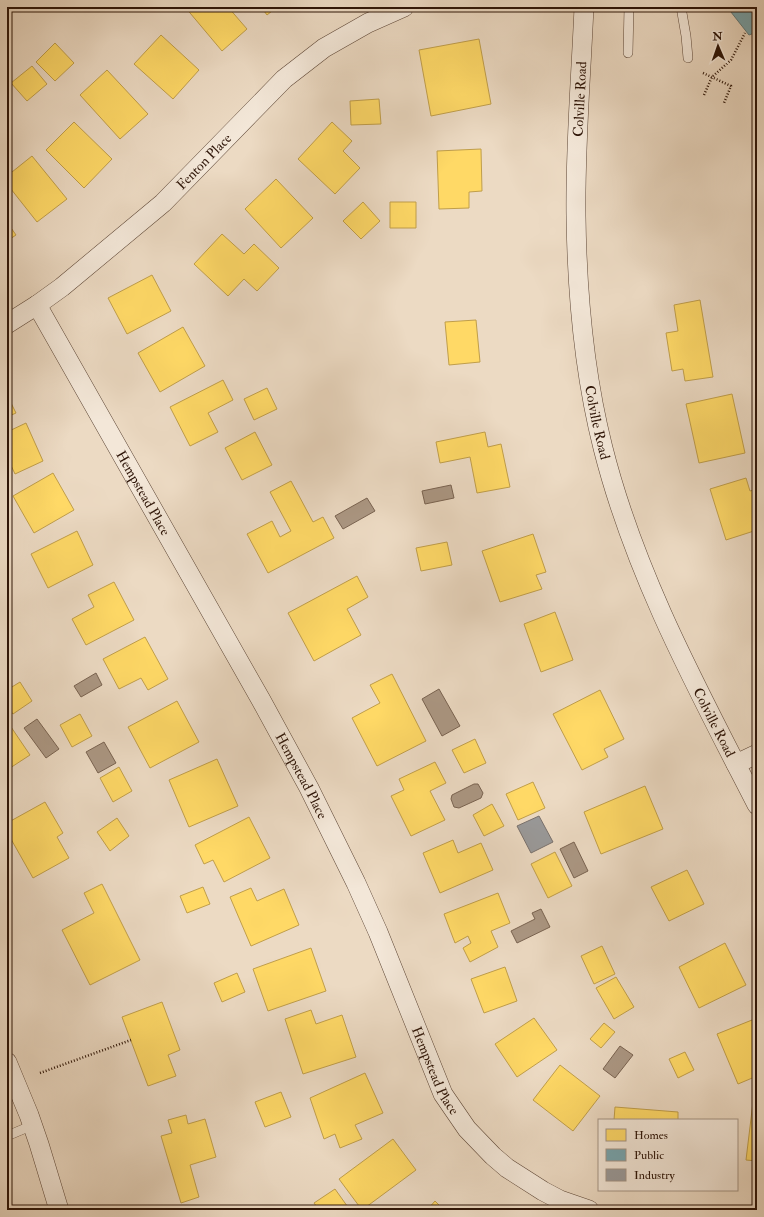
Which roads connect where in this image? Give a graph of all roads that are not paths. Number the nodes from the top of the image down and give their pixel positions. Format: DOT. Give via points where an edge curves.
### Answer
graph roads {
  1 [pos="404,7"];
  2 [pos="584,7"];
  3 [pos="628,7"];
  4 [pos="680,7"];
  5 [pos="628,53"];
  6 [pos="688,58"];
  7 [pos="37,305"];
  8 [pos="7,324"];
  9 [pos="757,754"];
  10 [pos="736,764"];
  11 [pos="757,805"];
  12 [pos="7,1062"];
  13 [pos="33,1126"];
  14 [pos="7,1136"];
  15 [pos="59,1210"];
  16 [pos="589,1210"];
  1 -- 7 [label="street, Fenton Place" via="368,22 324,48 284,79 163,203"];
  2 -- 10 [label="street, Colville Road" via="576,216 579,304 588,377 603,448 623,518 650,588 687,669"];
  3 -- 5 [label="lane"];
  4 -- 6 [label="lane"];
  7 -- 8 [label="street, Fenton Place"];
  7 -- 16 [label="street, Hempstead Place" via="309,788 378,932 443,1094 467,1129 507,1168 560,1200"];
  9 -- 10 [label="street"];
  10 -- 11 [label="street, Colville Road"];
  12 -- 13 [label="street"];
  13 -- 14 [label="lane"];
  13 -- 15 [label="street"];
}
